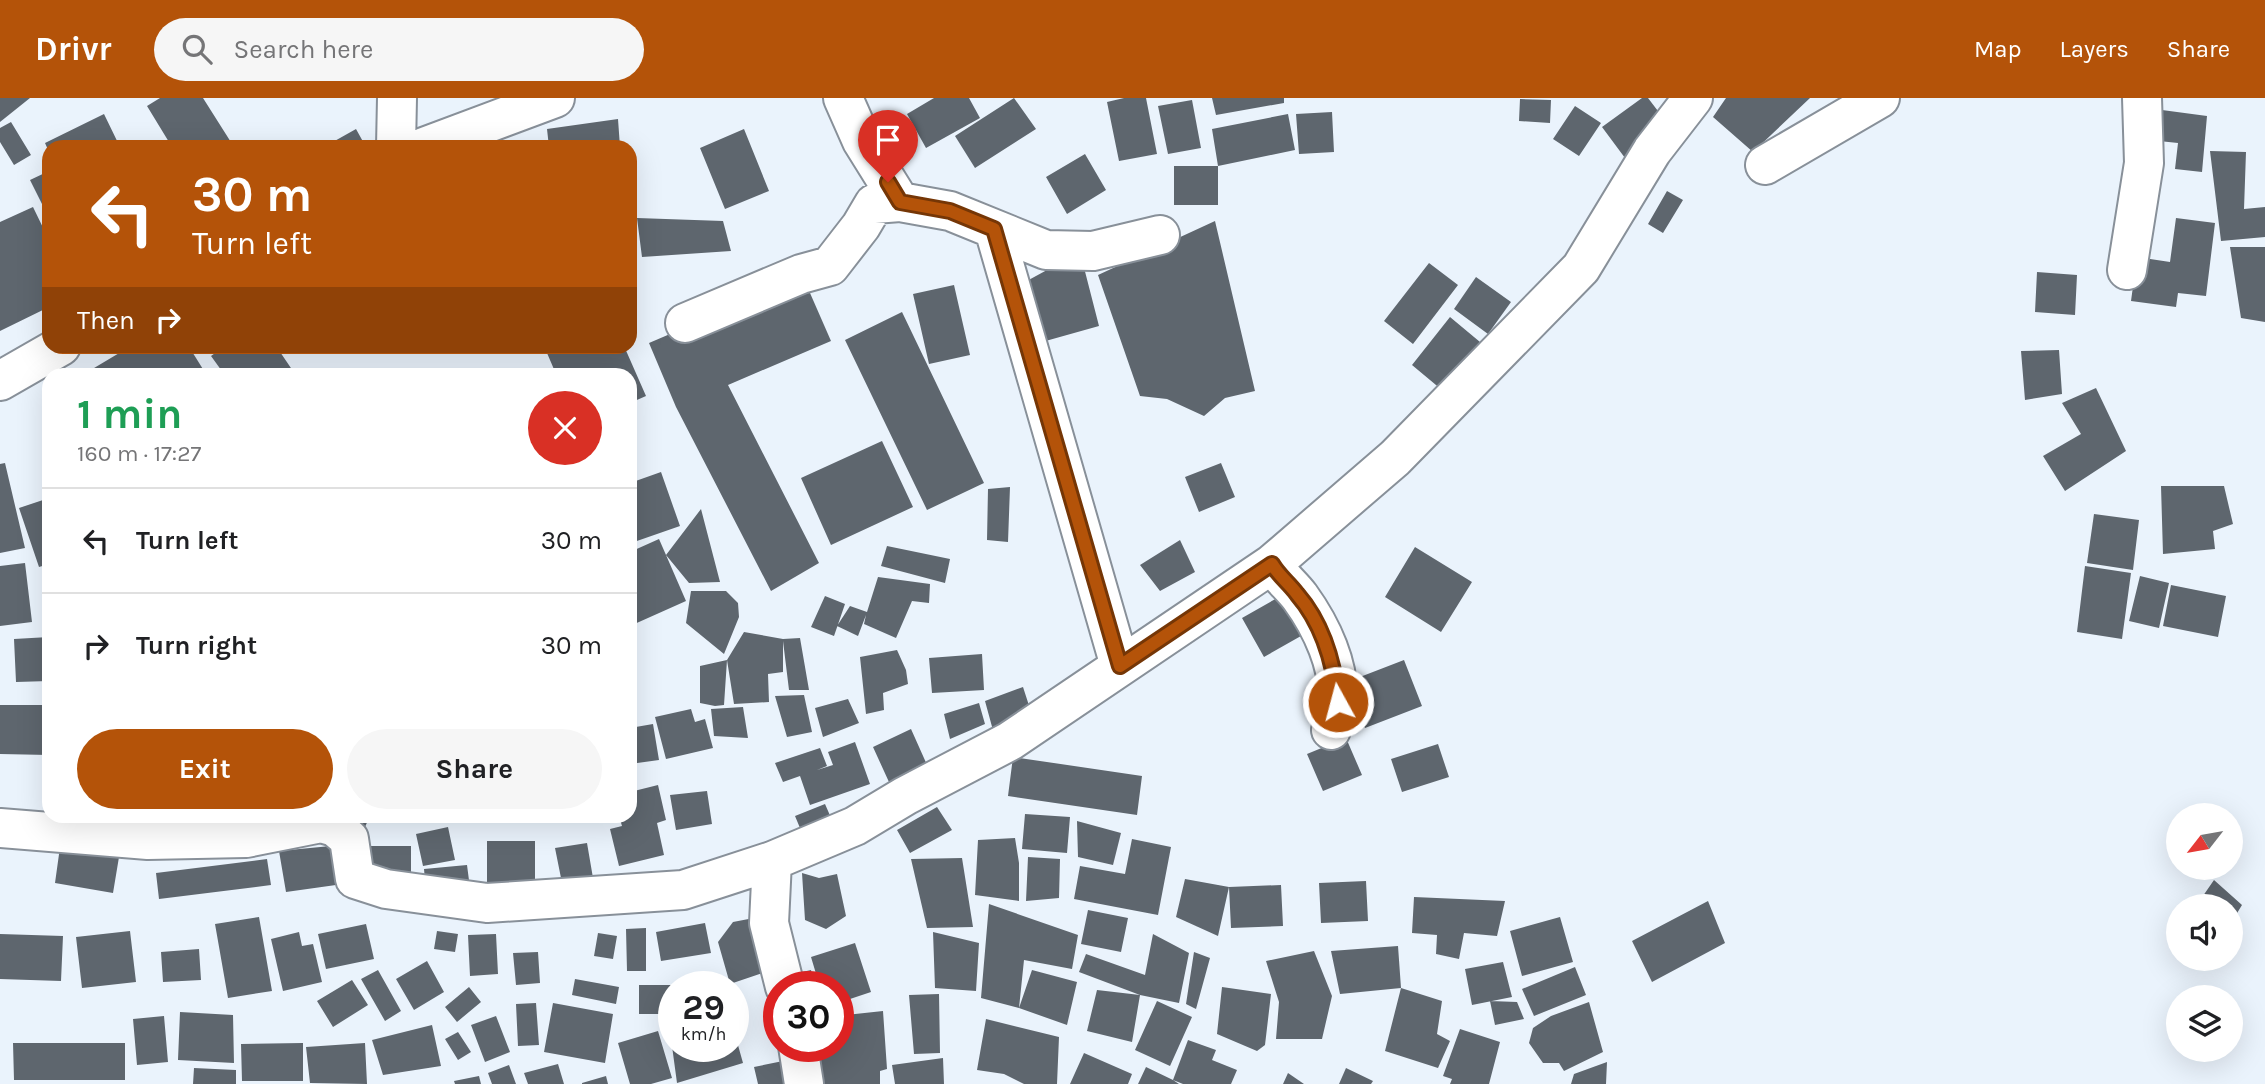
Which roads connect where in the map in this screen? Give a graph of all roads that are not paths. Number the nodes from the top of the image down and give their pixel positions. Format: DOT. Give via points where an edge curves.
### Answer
graph roads {
  1 [pos="397,98"];
  2 [pos="555,98"];
  3 [pos="843,98"];
  4 [pos="1693,98"];
  5 [pos="1880,98"];
  6 [pos="2142,98"];
  7 [pos="396,140"];
  8 [pos="443,140"];
  9 [pos="1765,165"];
  10 [pos="900,202"];
  11 [pos="994,229"];
  12 [pos="1160,235"];
  13 [pos="2127,270"];
  14 [pos="685,323"];
  15 [pos="47,354"];
  16 [pos="0,381"];
  17 [pos="1272,564"];
  18 [pos="1120,666"];
  19 [pos="1331,730"];
  20 [pos="306,823"];
  21 [pos="328,823"];
  22 [pos="0,828"];
  23 [pos="772,861"];
  24 [pos="781,971"];
  25 [pos="801,1062"];
  26 [pos="804,1084"];
  1 -- 7 [label="street"];
  2 -- 8 [label="street"];
  3 -- 10 [label="street" via="862,141"];
  4 -- 17 [label="street" via="1652,151 1581,268 1395,458"];
  5 -- 9 [label="street"];
  6 -- 13 [label="street" via="2144,163"];
  10 -- 11 [label="street" via="950,211"];
  10 -- 14 [label="street" via="874,204 830,266"];
  11 -- 12 [label="street" via="1046,250 1080,252"];
  11 -- 18 [label="street"];
  15 -- 16 [label="street"];
  17 -- 18 [label="street"];
  17 -- 19 [label="street" via="1316,621 1327,646 1338,702"];
  18 -- 23 [label="street" via="1010,741 855,826"];
  20 -- 22 [label="street" via="246,838 148,840"];
  21 -- 23 [label="street" via="349,839 355,879 386,889 487,903 683,890"];
  23 -- 24 [label="street" via="769,923"];
  25 -- 26 [label="street"];
}
